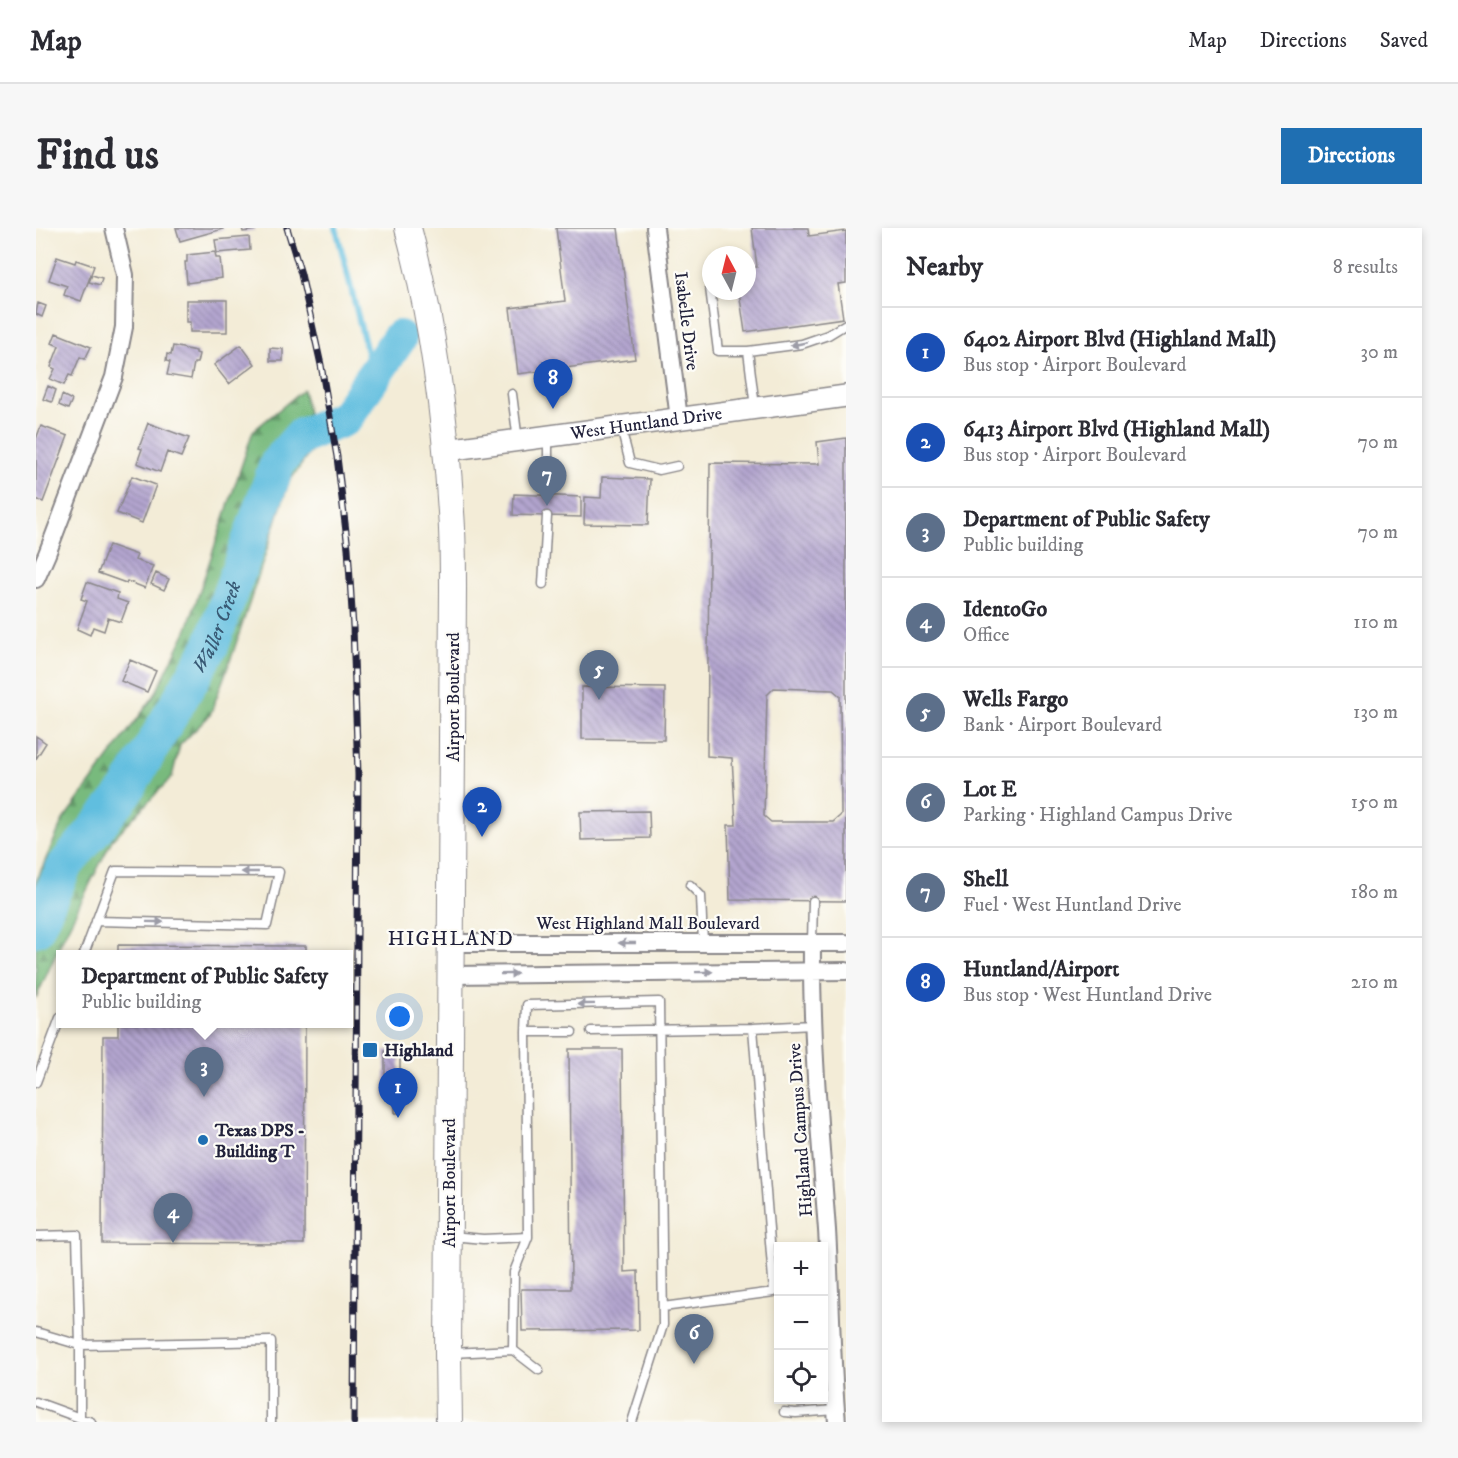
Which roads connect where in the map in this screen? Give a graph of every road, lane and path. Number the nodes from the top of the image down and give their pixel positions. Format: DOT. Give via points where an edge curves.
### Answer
graph roads {
  1 [pos="114,228"];
  2 [pos="408,228"];
  3 [pos="655,228"];
  4 [pos="712,300"];
  5 [pos="846,324"];
  6 [pos="748,351"];
  7 [pos="512,394"];
  8 [pos="846,396"];
  9 [pos="755,409"];
  10 [pos="680,419"];
  11 [pos="620,427"];
  12 [pos="548,437"];
  13 [pos="518,441"];
  14 [pos="446,450"];
  15 [pos="677,466"];
  16 [pos="548,496"];
  17 [pos="547,516"];
  18 [pos="42,552"];
  19 [pos="36,579"];
  20 [pos="543,584"];
  21 [pos="690,885"];
  22 [pos="813,901"];
  23 [pos="96,921"];
  24 [pos="812,942"];
  25 [pos="451,943"];
  26 [pos="703,943"];
  27 [pos="846,943"];
  28 [pos="85,950"];
  29 [pos="812,971"];
  30 [pos="846,971"];
  31 [pos="450,975"];
  32 [pos="813,1025"];
  33 [pos="56,1028"];
  34 [pos="753,1028"];
  35 [pos="659,1029"];
  36 [pos="591,1031"];
  37 [pos="526,1032"];
  38 [pos="572,1032"];
  39 [pos="36,1082"];
  40 [pos="449,1235"];
  41 [pos="36,1236"];
  42 [pos="528,1238"];
  43 [pos="663,1307"];
  44 [pos="36,1332"];
  45 [pos="839,1337"];
  46 [pos="80,1346"];
  47 [pos="513,1350"];
  48 [pos="448,1353"];
  49 [pos="540,1370"];
  50 [pos="36,1402"];
  51 [pos="784,1412"];
  52 [pos="837,1416"];
  53 [pos="80,1418"];
  54 [pos="92,1422"];
  55 [pos="271,1422"];
  56 [pos="449,1422"];
  57 [pos="632,1422"];
  1 -- 18 [label="street" via="125,275 124,327 114,377"];
  2 -- 14 [label="main road, Airport Boulevard" via="435,353"];
  3 -- 10 [label="street, Isabelle Drive"];
  4 -- 6 [label="lane" via="718,351"];
  5 -- 6 [label="lane, one-way" via="802,344"];
  6 -- 9 [label="lane"];
  7 -- 13 [label="lane"];
  8 -- 9 [label="street, West Huntland Drive"];
  9 -- 10 [label="street, West Huntland Drive"];
  10 -- 11 [label="street, West Huntland Drive"];
  11 -- 12 [label="street, West Huntland Drive"];
  11 -- 15 [label="lane" via="630,463 659,470"];
  12 -- 13 [label="street, West Huntland Drive"];
  12 -- 16 [label="lane"];
  13 -- 14 [label="street, West Huntland Drive"];
  14 -- 25 [label="main road, Airport Boulevard" via="453,589"];
  17 -- 20 [label="lane"];
  18 -- 19 [label="street"];
  21 -- 26 [label="lane" via="701,896"];
  22 -- 24 [label="lane"];
  23 -- 23 [label="lane, one-way" via="267,924 279,872 115,872"];
  23 -- 28 [label="lane"];
  24 -- 26 [label="street, West Highland Mall Boulevard"];
  24 -- 27 [label="street, West Highland Mall Boulevard"];
  24 -- 29 [label="street, Highland Campus Drive"];
  26 -- 25 [label="street, West Highland Mall Boulevard, one-way"];
  25 -- 31 [label="main road, Airport Boulevard"];
  29 -- 30 [label="street"];
  31 -- 29 [label="street, one-way"];
  29 -- 32 [label="street, Highland Campus Drive"];
  31 -- 40 [label="main road, Airport Boulevard"];
  32 -- 34 [label="lane"];
  32 -- 45 [label="street, Highland Campus Drive" via="831,1292"];
  33 -- 39 [label="lane"];
  34 -- 35 [label="lane"];
  34 -- 43 [label="lane" via="774,1292"];
  35 -- 36 [label="lane"];
  35 -- 37 [label="lane, one-way" via="659,1002 538,1004 527,1005"];
  35 -- 43 [label="lane"];
  37 -- 38 [label="lane"];
  37 -- 42 [label="lane"];
  40 -- 42 [label="lane"];
  40 -- 48 [label="main road, Airport Boulevard"];
  41 -- 46 [label="lane" via="77,1235"];
  42 -- 47 [label="lane" via="514,1272"];
  43 -- 57 [label="lane" via="663,1325"];
  44 -- 46 [label="lane"];
  45 -- 52 [label="street, Highland Campus Drive"];
  46 -- 53 [label="lane"];
  46 -- 55 [label="lane" via="271,1341"];
  47 -- 48 [label="lane"];
  47 -- 49 [label="lane"];
  48 -- 56 [label="main road, Airport Boulevard"];
  50 -- 53 [label="lane"];
  51 -- 52 [label="lane"];
  53 -- 54 [label="lane"];
}
